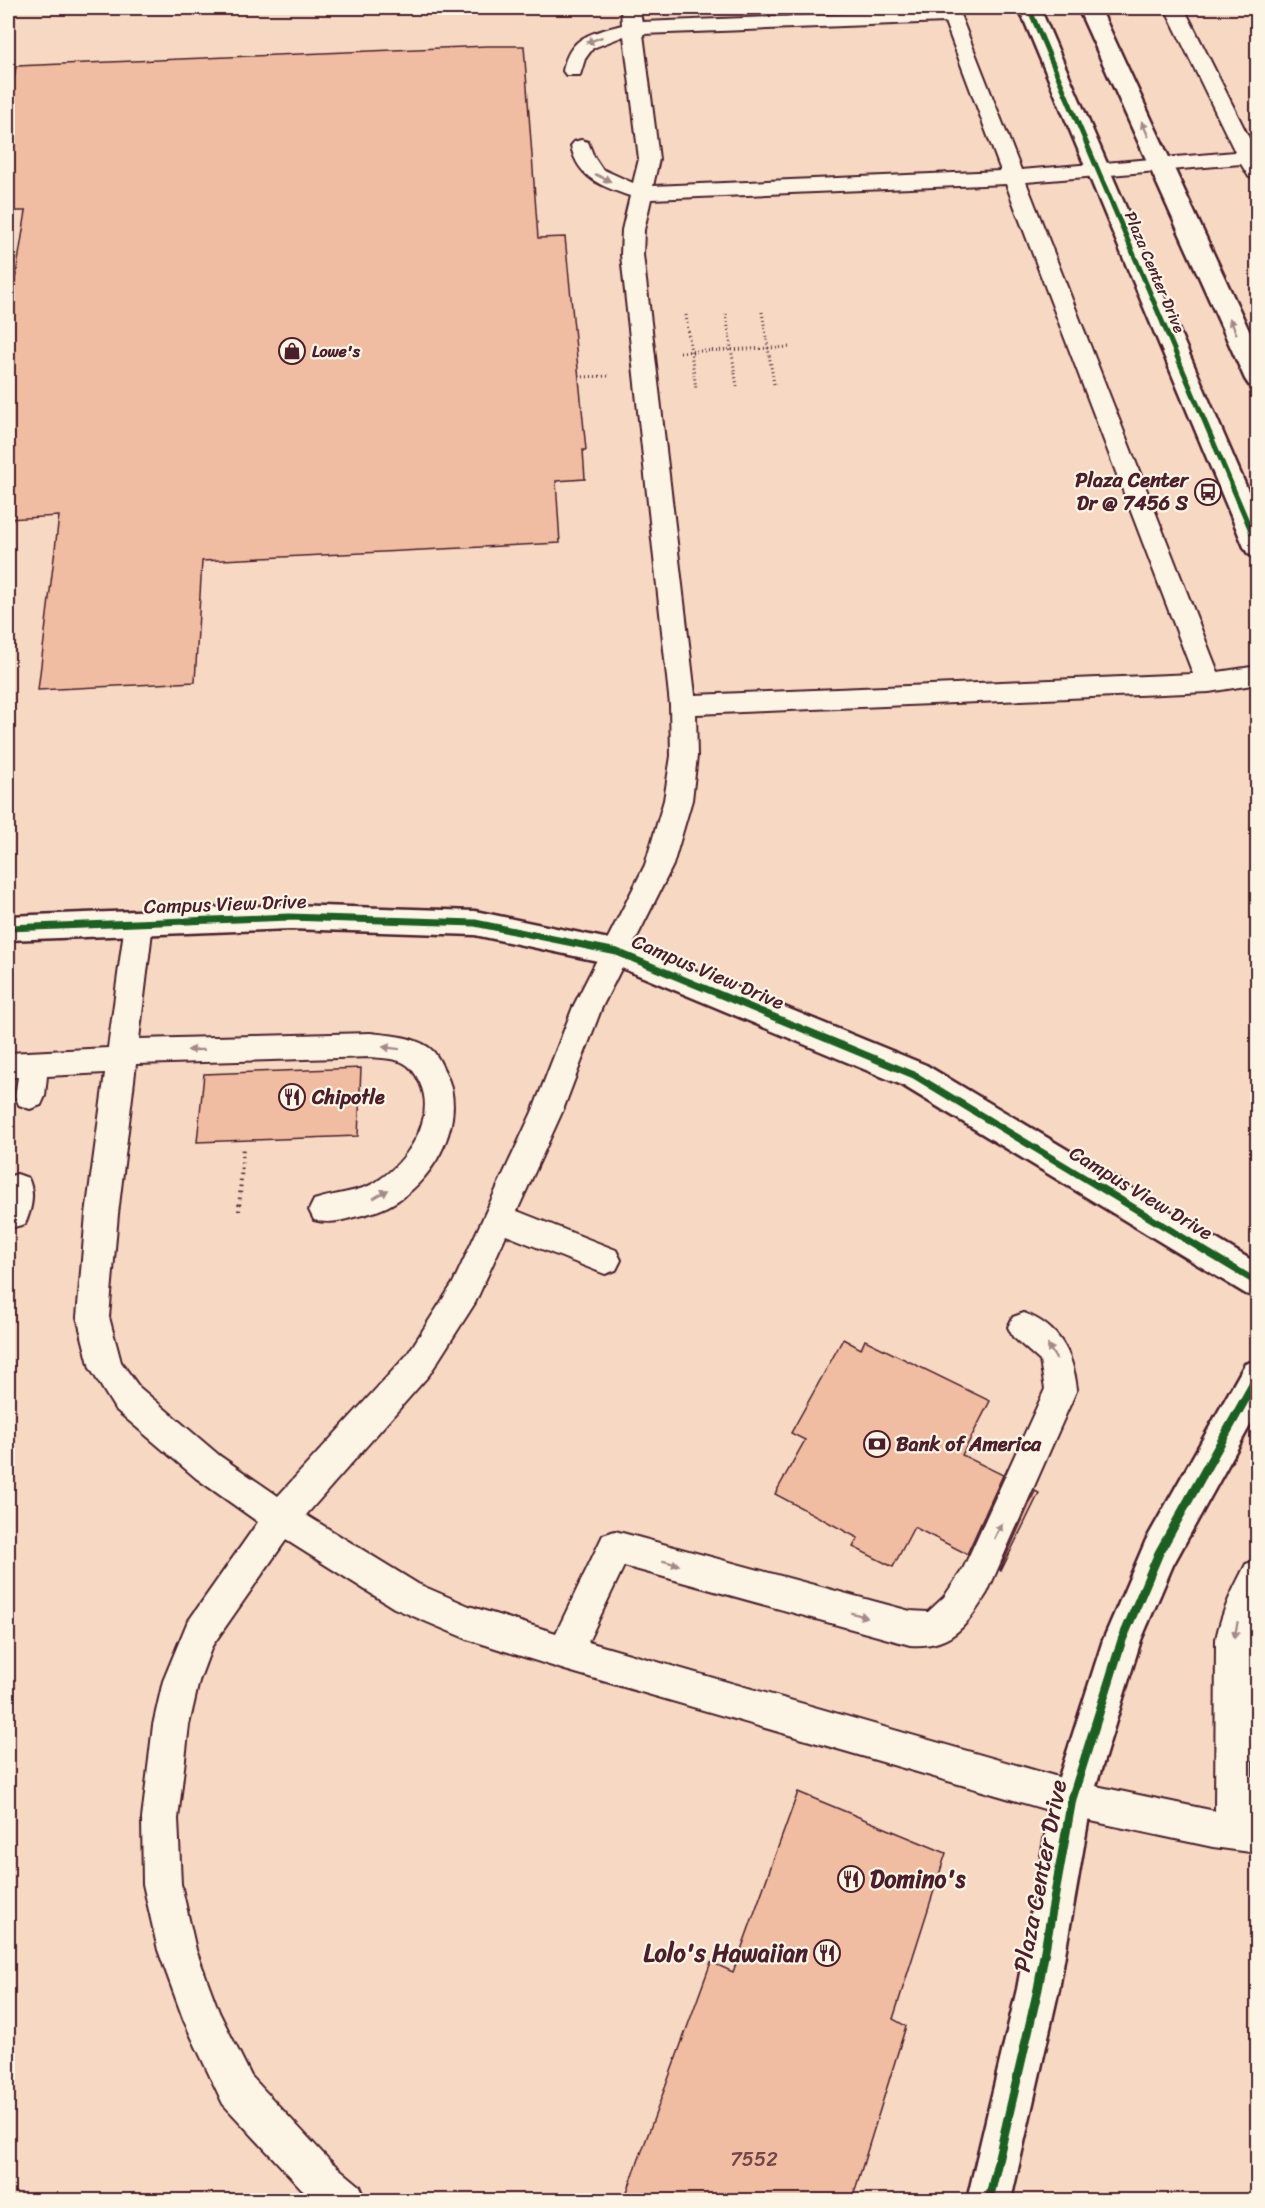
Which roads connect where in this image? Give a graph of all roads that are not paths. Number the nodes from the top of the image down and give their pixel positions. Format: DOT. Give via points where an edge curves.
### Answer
graph roads {
  1 [pos="1029,8"];
  2 [pos="1089,8"];
  3 [pos="1175,8"];
  4 [pos="632,18"];
  5 [pos="573,71"];
  6 [pos="581,146"];
  7 [pos="1254,163"];
  8 [pos="1160,165"];
  9 [pos="1097,169"];
  10 [pos="1014,177"];
  11 [pos="642,193"];
  12 [pos="1257,379"];
  13 [pos="1257,547"];
  14 [pos="1257,675"];
  15 [pos="1209,683"];
  16 [pos="683,705"];
  17 [pos="139,923"];
  18 [pos="8,928"];
  19 [pos="617,952"];
  20 [pos="123,1056"];
  21 [pos="21,1064"];
  22 [pos="30,1096"];
  23 [pos="325,1210"];
  24 [pos="500,1218"];
  25 [pos="605,1260"];
  26 [pos="1257,1283"];
  27 [pos="1024,1327"];
  28 [pos="1257,1377"];
  29 [pos="281,1518"];
  30 [pos="1257,1576"];
  31 [pos="565,1653"];
  32 [pos="1072,1799"];
  33 [pos="1245,1834"];
  34 [pos="346,2200"];
  35 [pos="989,2200"];
  1 -- 9 [label="street, Plaza Center Drive"];
  8 -- 2 [label="street, one-way"];
  3 -- 7 [label="lane"];
  4 -- 5 [label="lane, one-way" via="586,42 575,54"];
  4 -- 10 [label="lane" via="952,16"];
  4 -- 11 [label="lane" via="649,159"];
  6 -- 11 [label="lane, one-way" via="582,159 592,172"];
  7 -- 8 [label="lane"];
  8 -- 9 [label="lane"];
  12 -- 8 [label="street, one-way"];
  9 -- 10 [label="lane"];
  9 -- 13 [label="street, Plaza Center Drive"];
  10 -- 11 [label="lane"];
  10 -- 15 [label="lane"];
  11 -- 16 [label="lane" via="632,255"];
  14 -- 15 [label="lane"];
  15 -- 16 [label="lane"];
  16 -- 19 [label="lane" via="684,756 678,800 658,865"];
  17 -- 18 [label="street, Campus View Drive"];
  17 -- 19 [label="street, Campus View Drive" via="289,917 475,923"];
  17 -- 20 [label="lane"];
  19 -- 24 [label="lane" via="588,1007"];
  19 -- 26 [label="street, Campus View Drive" via="914,1075"];
  20 -- 21 [label="lane"];
  23 -- 20 [label="lane, one-way" via="372,1200 404,1178 418,1161 439,1114 438,1088 420,1058 402,1049 370,1045"];
  20 -- 29 [label="lane" via="93,1317 106,1368 127,1398 208,1467"];
  21 -- 22 [label="lane"];
  24 -- 25 [label="lane"];
  24 -- 29 [label="lane" via="464,1293 418,1365"];
  31 -- 27 [label="lane, one-way" via="615,1547 910,1628 929,1629 944,1621 975,1581 1061,1389 1050,1345"];
  28 -- 32 [label="street, Plaza Center Drive" via="1159,1553 1122,1640"];
  29 -- 31 [label="lane" via="406,1596 467,1622"];
  29 -- 34 [label="lane" via="199,1635 181,1681 171,1725 160,1819 162,1884 177,1950 203,2021 237,2090 315,2174"];
  30 -- 33 [label="lane, one-way" via="1239,1613 1234,1639"];
  31 -- 32 [label="lane"];
  32 -- 33 [label="lane"];
  32 -- 35 [label="street, Plaza Center Drive" via="1038,1989"];
}
